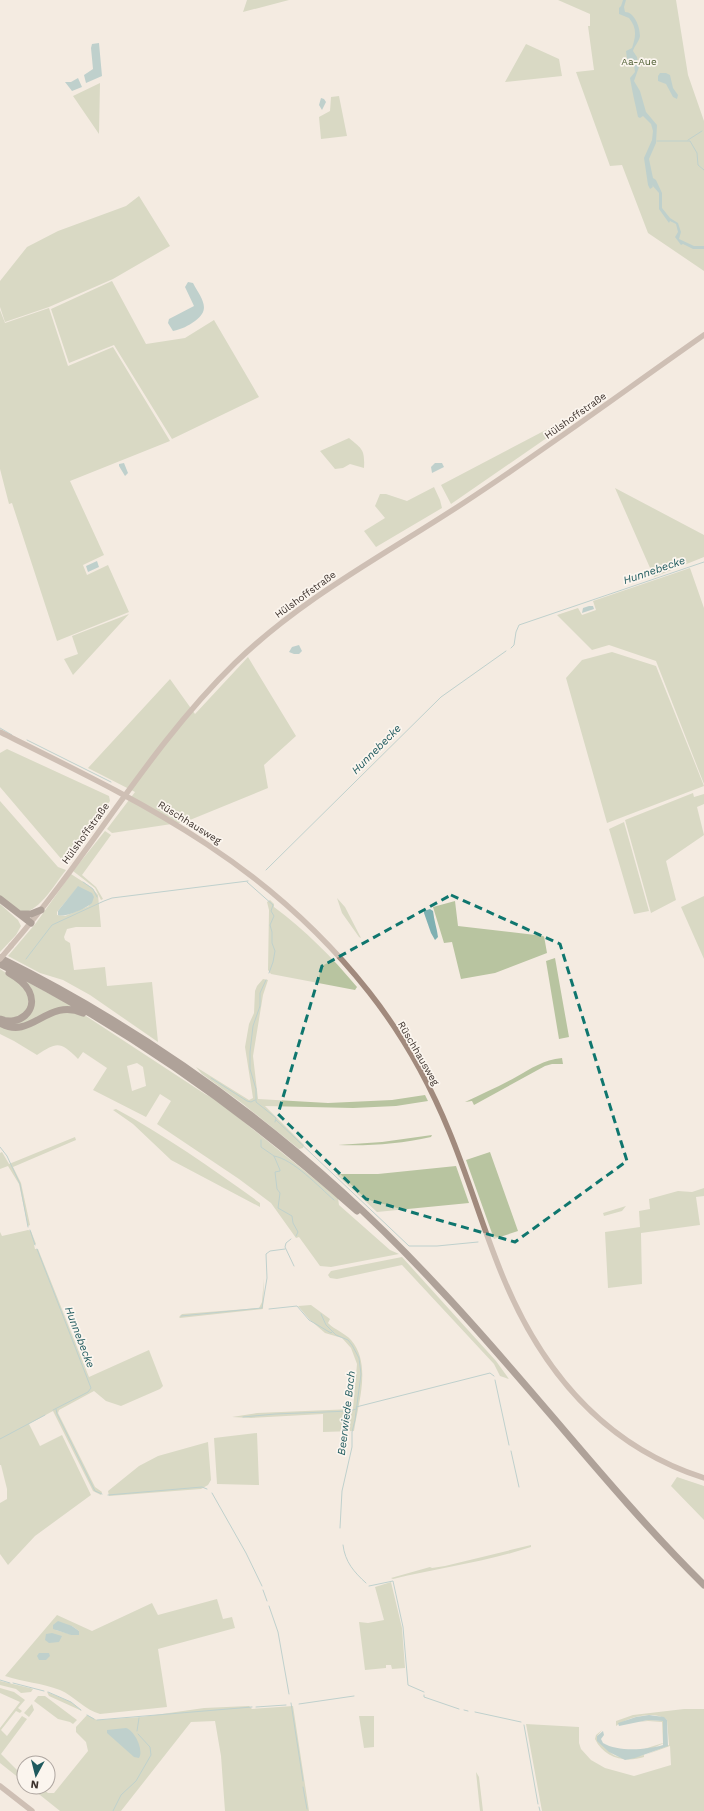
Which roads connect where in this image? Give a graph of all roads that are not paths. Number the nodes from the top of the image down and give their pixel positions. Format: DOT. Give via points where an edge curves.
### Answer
graph roads {
  1 [pos="704,336"];
  2 [pos="0,732"];
  3 [pos="124,794"];
  4 [pos="0,899"];
  5 [pos="0,902"];
  6 [pos="41,910"];
  7 [pos="20,914"];
  8 [pos="29,925"];
  9 [pos="0,954"];
  10 [pos="0,958"];
  11 [pos="0,964"];
  12 [pos="0,968"];
  13 [pos="33,975"];
  14 [pos="0,1019"];
  15 [pos="0,1023"];
  16 [pos="114,1027"];
  17 [pos="406,1255"];
  18 [pos="704,1478"];
  19 [pos="704,1585"];
  20 [pos="704,1590"];
  21 [pos="0,1786"];
  22 [pos="32,1811"];
  1 -- 3 [label="main road, Hülshoffstraße" via="481,491 339,580 285,619 242,656 202,697"];
  2 -- 3 [label="main road, Rüschhausweg"];
  3 -- 6 [label="main road, Hülshoffstraße"];
  3 -- 18 [label="main road, Rüschhausweg" via="195,835 249,872 297,913 344,961 397,1032 433,1096 462,1161 508,1290 549,1365 579,1401 611,1429 658,1460"];
  4 -- 7 [label="highway"];
  5 -- 8 [label="highway"];
  6 -- 7 [label="highway" via="28,915"];
  6 -- 8 [label="main road, Hülshoffstraße"];
  7 -- 8 [label="highway"];
  8 -- 10 [label="main road, Hülshoffstraße, bridge"];
  9 -- 13 [label="highway"];
  10 -- 13 [label="highway"];
  11 -- 16 [label="highway"];
  12 -- 14 [label="highway" via="25,985 32,1000 28,1012 21,1019 11,1022"];
  13 -- 17 [label="highway" via="136,1035 229,1098 328,1178"];
  15 -- 16 [label="highway" via="22,1027 52,1012 69,1008"];
  16 -- 17 [label="highway" via="197,1081 255,1125 311,1170"];
  17 -- 19 [label="highway" via="478,1330 633,1511"];
  17 -- 20 [label="highway" via="466,1321 618,1499"];
  21 -- 22 [label="main road"];
}
